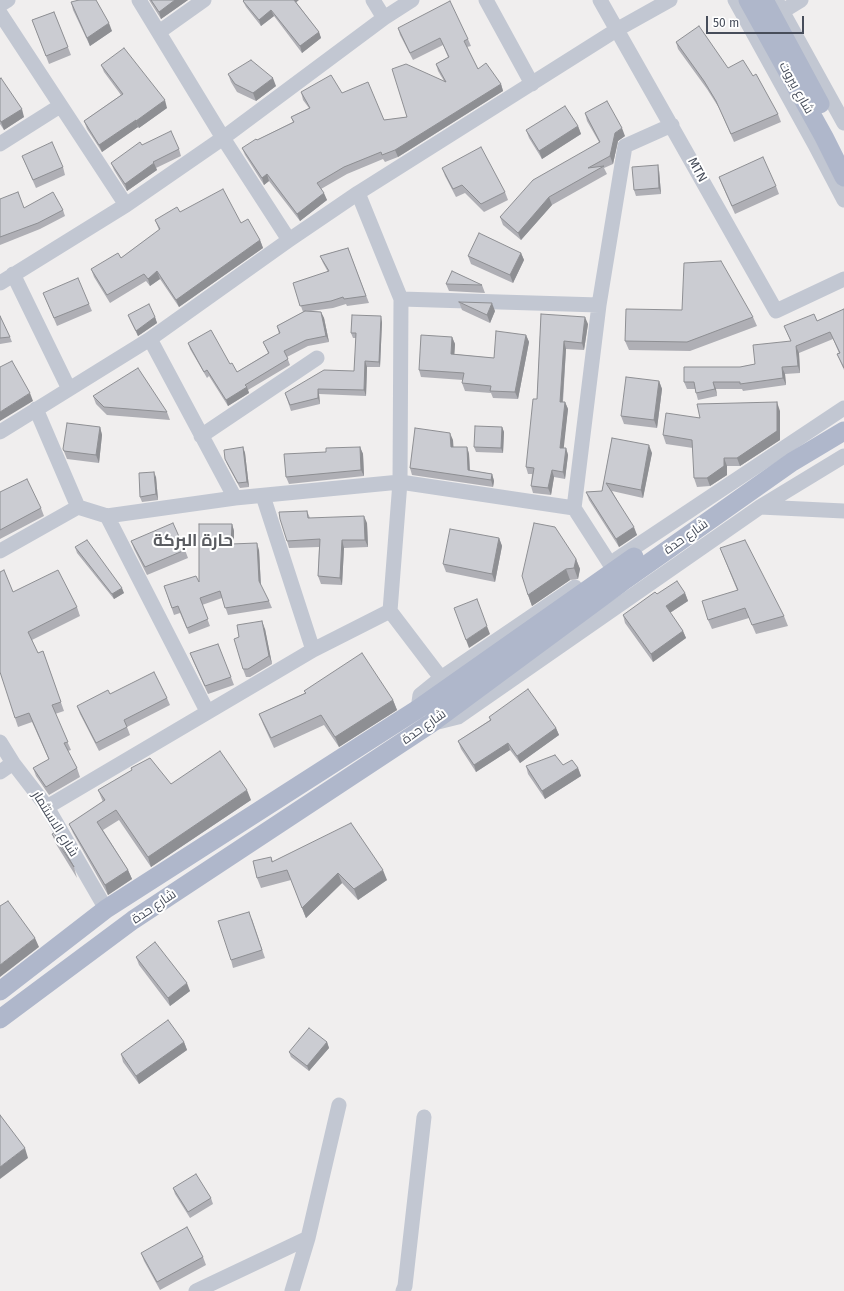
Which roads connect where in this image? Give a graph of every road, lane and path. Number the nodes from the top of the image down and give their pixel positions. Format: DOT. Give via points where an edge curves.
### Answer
graph roads {
  1 [pos="8,0"];
  2 [pos="138,0"];
  3 [pos="204,0"];
  4 [pos="373,0"];
  5 [pos="412,0"];
  6 [pos="486,0"];
  7 [pos="600,0"];
  8 [pos="670,0"];
  9 [pos="735,0"];
  10 [pos="748,0"];
  11 [pos="764,0"];
  12 [pos="801,0"];
  13 [pos="0,5"];
  14 [pos="779,6"];
  15 [pos="0,13"];
  16 [pos="384,18"];
  17 [pos="618,29"];
  18 [pos="159,32"];
  19 [pos="532,84"];
  20 [pos="60,106"];
  21 [pos="844,123"];
  22 [pos="672,125"];
  23 [pos="223,138"];
  24 [pos="0,144"];
  25 [pos="844,150"];
  26 [pos="844,177"];
  27 [pos="358,193"];
  28 [pos="844,200"];
  29 [pos="126,205"];
  30 [pos="289,240"];
  31 [pos="13,274"];
  32 [pos="844,279"];
  33 [pos="0,283"];
  34 [pos="401,299"];
  35 [pos="599,305"];
  36 [pos="150,339"];
  37 [pos="317,358"];
  38 [pos="69,389"];
  39 [pos="844,408"];
  40 [pos="36,409"];
  41 [pos="844,420"];
  42 [pos="844,431"];
  43 [pos="0,432"];
  44 [pos="201,436"];
  45 [pos="844,456"];
  46 [pos="400,482"];
  47 [pos="263,496"];
  48 [pos="235,498"];
  49 [pos="760,506"];
  50 [pos="78,507"];
  51 [pos="574,508"];
  52 [pos="844,511"];
  53 [pos="107,516"];
  54 [pos="0,551"];
  55 [pos="610,564"];
  56 [pos="390,611"];
  57 [pos="313,650"];
  58 [pos="441,678"];
  59 [pos="418,709"];
  60 [pos="207,711"];
  61 [pos="430,724"];
  62 [pos="0,742"];
  63 [pos="13,763"];
  64 [pos="0,772"];
  65 [pos="47,806"];
  66 [pos="106,910"];
  67 [pos="0,991"];
  68 [pos="0,1019"];
  69 [pos="339,1105"];
  70 [pos="424,1117"];
  71 [pos="308,1238"];
  72 [pos="196,1291"];
  73 [pos="292,1291"];
  74 [pos="403,1291"];
  1 -- 13 [label="street"];
  2 -- 18 [label="street"];
  3 -- 18 [label="street"];
  4 -- 16 [label="street"];
  5 -- 16 [label="street"];
  6 -- 19 [label="street"];
  7 -- 17 [label="street, MTN"];
  8 -- 17 [label="street"];
  9 -- 28 [label="street"];
  10 -- 26 [label="main road, شارع بيروت"];
  11 -- 25 [label="main road, شارع بيروت"];
  12 -- 14 [label="street"];
  14 -- 21 [label="street"];
  15 -- 20 [label="street"];
  16 -- 23 [label="street"];
  17 -- 19 [label="street"];
  17 -- 22 [label="street, MTN"];
  18 -- 23 [label="street"];
  19 -- 27 [label="street"];
  20 -- 24 [label="street"];
  20 -- 29 [label="street"];
  22 -- 32 [label="street, MTN" via="776,310"];
  22 -- 35 [label="street" via="626,146"];
  23 -- 29 [label="street"];
  23 -- 30 [label="street"];
  27 -- 30 [label="street"];
  27 -- 34 [label="street"];
  29 -- 31 [label="street"];
  30 -- 36 [label="street"];
  31 -- 33 [label="street"];
  31 -- 38 [label="street"];
  34 -- 35 [label="street"];
  34 -- 46 [label="street"];
  35 -- 51 [label="street"];
  36 -- 38 [label="street"];
  36 -- 44 [label="street"];
  37 -- 44 [label="street"];
  38 -- 40 [label="street"];
  39 -- 55 [label="street"];
  40 -- 43 [label="street"];
  40 -- 50 [label="street"];
  41 -- 59 [label="main road, شارع حدة" via="787,454 705,509"];
  42 -- 61 [label="main road, شارع حدة" via="792,462 635,573"];
  44 -- 48 [label="street"];
  45 -- 49 [label="street"];
  46 -- 47 [label="street"];
  46 -- 51 [label="street"];
  46 -- 56 [label="street"];
  47 -- 48 [label="street"];
  47 -- 57 [label="street"];
  48 -- 53 [label="street"];
  49 -- 52 [label="street"];
  49 -- 61 [label="street" via="458,717"];
  50 -- 53 [label="street"];
  50 -- 54 [label="street"];
  51 -- 55 [label="street"];
  53 -- 60 [label="street"];
  55 -- 58 [label="street"];
  56 -- 57 [label="street"];
  56 -- 58 [label="street"];
  57 -- 60 [label="street"];
  58 -- 59 [label="street" via="420,695"];
  59 -- 66 [label="main road, شارع حدة"];
  60 -- 65 [label="street"];
  61 -- 68 [label="main road, شارع حدة" via="133,920"];
  62 -- 63 [label="street, شارع الاستثمار"];
  63 -- 64 [label="street"];
  63 -- 65 [label="street, شارع الاستثمار"];
  65 -- 66 [label="street, شارع الاستثمار"];
  66 -- 67 [label="main road, شارع حدة"];
  69 -- 71 [label="street"];
  70 -- 74 [label="street"];
  71 -- 72 [label="street"];
  71 -- 73 [label="street"];
}
